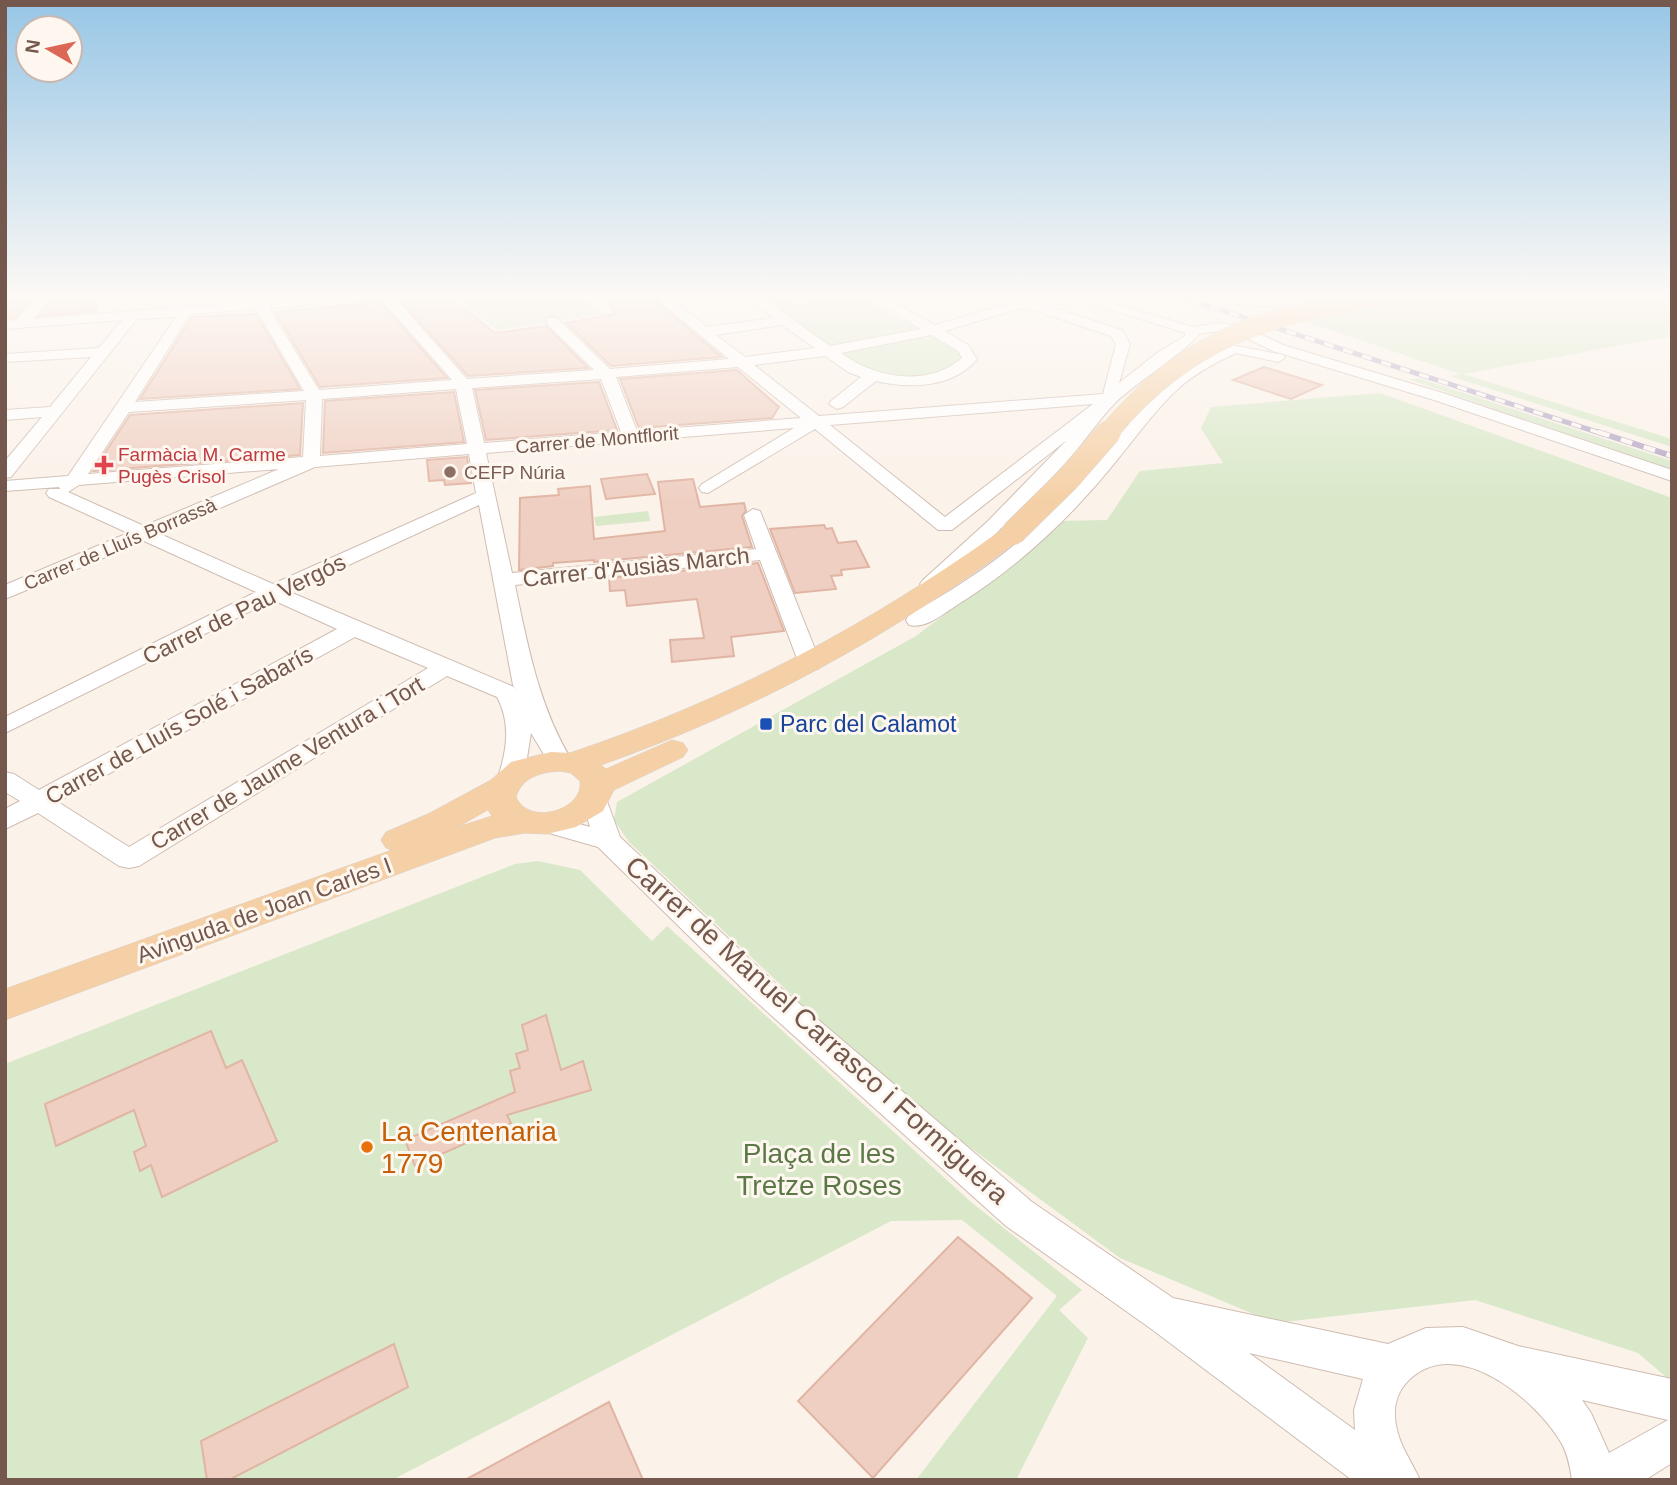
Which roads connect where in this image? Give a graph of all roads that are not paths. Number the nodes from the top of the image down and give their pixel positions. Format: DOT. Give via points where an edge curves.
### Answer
graph roads {
  1 [pos="95,363"];
  2 [pos="154,363"];
  3 [pos="295,363"];
  4 [pos="445,363"];
  5 [pos="596,363"];
  6 [pos="727,363"];
  7 [pos="744,363"];
  8 [pos="846,363"];
  9 [pos="966,363"];
  10 [pos="1117,363"];
  11 [pos="1154,363"];
  12 [pos="1180,363"];
  13 [pos="1205,363"];
  14 [pos="1296,363"];
  15 [pos="1329,363"];
  16 [pos="1115,370"];
  17 [pos="607,374"];
  18 [pos="872,376"];
  19 [pos="1132,379"];
  20 [pos="463,384"];
  21 [pos="1171,385"];
  22 [pos="314,395"];
  23 [pos="1111,398"];
  24 [pos="837,404"];
  25 [pos="126,407"];
  26 [pos="796,407"];
  27 [pos="55,411"];
  28 [pos="5,415"];
  29 [pos="867,418"];
  30 [pos="815,423"];
  31 [pos="770,426"];
  32 [pos="632,438"];
  33 [pos="789,438"];
  34 [pos="837,440"];
  35 [pos="478,450"];
  36 [pos="311,462"];
  37 [pos="5,473"];
  38 [pos="1672,477"];
  39 [pos="76,481"];
  40 [pos="5,486"];
  41 [pos="1672,486"];
  42 [pos="708,488"];
  43 [pos="54,494"];
  44 [pos="484,496"];
  45 [pos="5,499"];
  46 [pos="753,515"];
  47 [pos="146,534"];
  48 [pos="766,554"];
  49 [pos="505,580"];
  50 [pos="273,592"];
  51 [pos="5,593"];
  52 [pos="907,616"];
  53 [pos="354,629"];
  54 [pos="810,664"];
  55 [pos="444,668"];
  56 [pos="515,689"];
  57 [pos="5,726"];
  58 [pos="567,762"];
  59 [pos="5,780"];
  60 [pos="507,782"];
  61 [pos="597,792"];
  62 [pos="39,802"];
  63 [pos="5,820"];
  64 [pos="534,822"];
  65 [pos="608,841"];
  66 [pos="5,983"];
  67 [pos="5,1005"];
  68 [pos="1164,1315"];
  69 [pos="1510,1364"];
  70 [pos="1391,1365"];
  71 [pos="1672,1400"];
  72 [pos="1672,1439"];
  73 [pos="1388,1480"];
  74 [pos="1398,1480"];
  75 [pos="1594,1480"];
  76 [pos="1605,1480"];
  1 -- 27 [label="street"];
  2 -- 25 [label="street"];
  3 -- 22 [label="street"];
  4 -- 20 [label="street"];
  5 -- 17 [label="street"];
  6 -- 17 [label="street"];
  7 -- 26 [label="street"];
  8 -- 18 [label="street"];
  9 -- 18 [label="street" via="950,376 929,379"];
  10 -- 16 [label="street"];
  11 -- 19 [label="street"];
  12 -- 52 [label="main road, bridge" via="1140,396 1062,485 972,575"];
  13 -- 21 [label="street"];
  14 -- 41 [label="street" via="1406,394"];
  15 -- 38 [label="street"];
  16 -- 19 [label="street"];
  16 -- 23 [label="street"];
  17 -- 20 [label="street"];
  17 -- 32 [label="street"];
  18 -- 24 [label="street"];
  19 -- 21 [label="street"];
  19 -- 23 [label="street"];
  20 -- 22 [label="street"];
  20 -- 35 [label="street"];
  21 -- 52 [label="street" via="1113,456 1009,560 968,591"];
  22 -- 25 [label="street"];
  22 -- 36 [label="street"];
  23 -- 29 [label="street"];
  23 -- 34 [label="street" via="945,526"];
  23 -- 52 [label="street" via="1063,455"];
  24 -- 26 [label="street"];
  24 -- 29 [label="street"];
  25 -- 39 [label="street"];
  26 -- 30 [label="street"];
  26 -- 31 [label="street" via="777,415"];
  27 -- 28 [label="street"];
  27 -- 37 [label="street"];
  29 -- 30 [label="street, Carrer de Montflorit"];
  29 -- 34 [label="street" via="865,427"];
  30 -- 31 [label="street, Carrer de Montflorit"];
  30 -- 33 [label="street"];
  30 -- 34 [label="street"];
  31 -- 32 [label="street, Carrer de Montflorit"];
  31 -- 33 [label="street"];
  32 -- 35 [label="street, Carrer de Montflorit"];
  33 -- 34 [label="street"];
  33 -- 42 [label="street"];
  35 -- 36 [label="street, Carrer de Montflorit"];
  35 -- 44 [label="street"];
  36 -- 39 [label="street, Carrer de Montflorit"];
  36 -- 47 [label="street, Carrer de Lluís Borrassà"];
  39 -- 40 [label="street, Carrer de Montflorit"];
  39 -- 43 [label="street"];
  43 -- 45 [label="street"];
  43 -- 47 [label="street"];
  44 -- 49 [label="street"];
  44 -- 50 [label="street, Carrer de Pau Vergós"];
  46 -- 48 [label="street"];
  47 -- 50 [label="street"];
  47 -- 51 [label="street, Carrer de Lluís Borrassà"];
  48 -- 49 [label="street, Carrer d'Ausiàs March"];
  48 -- 54 [label="street"];
  49 -- 56 [label="street"];
  50 -- 53 [label="street"];
  50 -- 57 [label="street, Carrer de Pau Vergós"];
  52 -- 54 [label="main road"];
  52 -- 61 [label="main road" via="817,680"];
  53 -- 55 [label="street"];
  53 -- 62 [label="street, Carrer de Lluís Solé i Sabarís"];
  54 -- 58 [label="main road" via="676,728"];
  55 -- 56 [label="street"];
  55 -- 62 [label="street, Carrer de Jaume Ventura i Tort" via="129,859"];
  56 -- 58 [label="street" via="535,702 543,733"];
  56 -- 60 [label="street" via="520,740"];
  58 -- 60 [label="main road" via="536,764"];
  58 -- 61 [label="main road" via="591,772"];
  59 -- 62 [label="street"];
  60 -- 64 [label="main road" via="499,797 502,807 510,816"];
  60 -- 66 [label="main road, Avinguda de Joan Carles I" via="485,799 411,835"];
  61 -- 64 [label="main road" via="575,815"];
  61 -- 65 [label="street, Carrer de Manuel Carrasco i Formiguera"];
  62 -- 63 [label="street, Carrer de Lluís Solé i Sabarís"];
  64 -- 65 [label="street, Carrer de Manuel Carrasco i Formiguera"];
  64 -- 67 [label="main road, Avinguda de Joan Carles I" via="489,828"];
  65 -- 68 [label="street, Carrer de Manuel Carrasco i Formiguera" via="763,990 980,1181"];
  68 -- 70 [label="street, Carrer de Manuel Carrasco i Formiguera"];
  68 -- 73 [label="street, Carrer de Manuel Carrasco i Formiguera"];
  69 -- 70 [label="street" via="1473,1349 1440,1345 1410,1352"];
  69 -- 71 [label="street"];
  69 -- 75 [label="street" via="1540,1386 1569,1417 1586,1448"];
  70 -- 74 [label="street" via="1377,1392 1375,1424"];
  72 -- 76 [label="street"];
}
